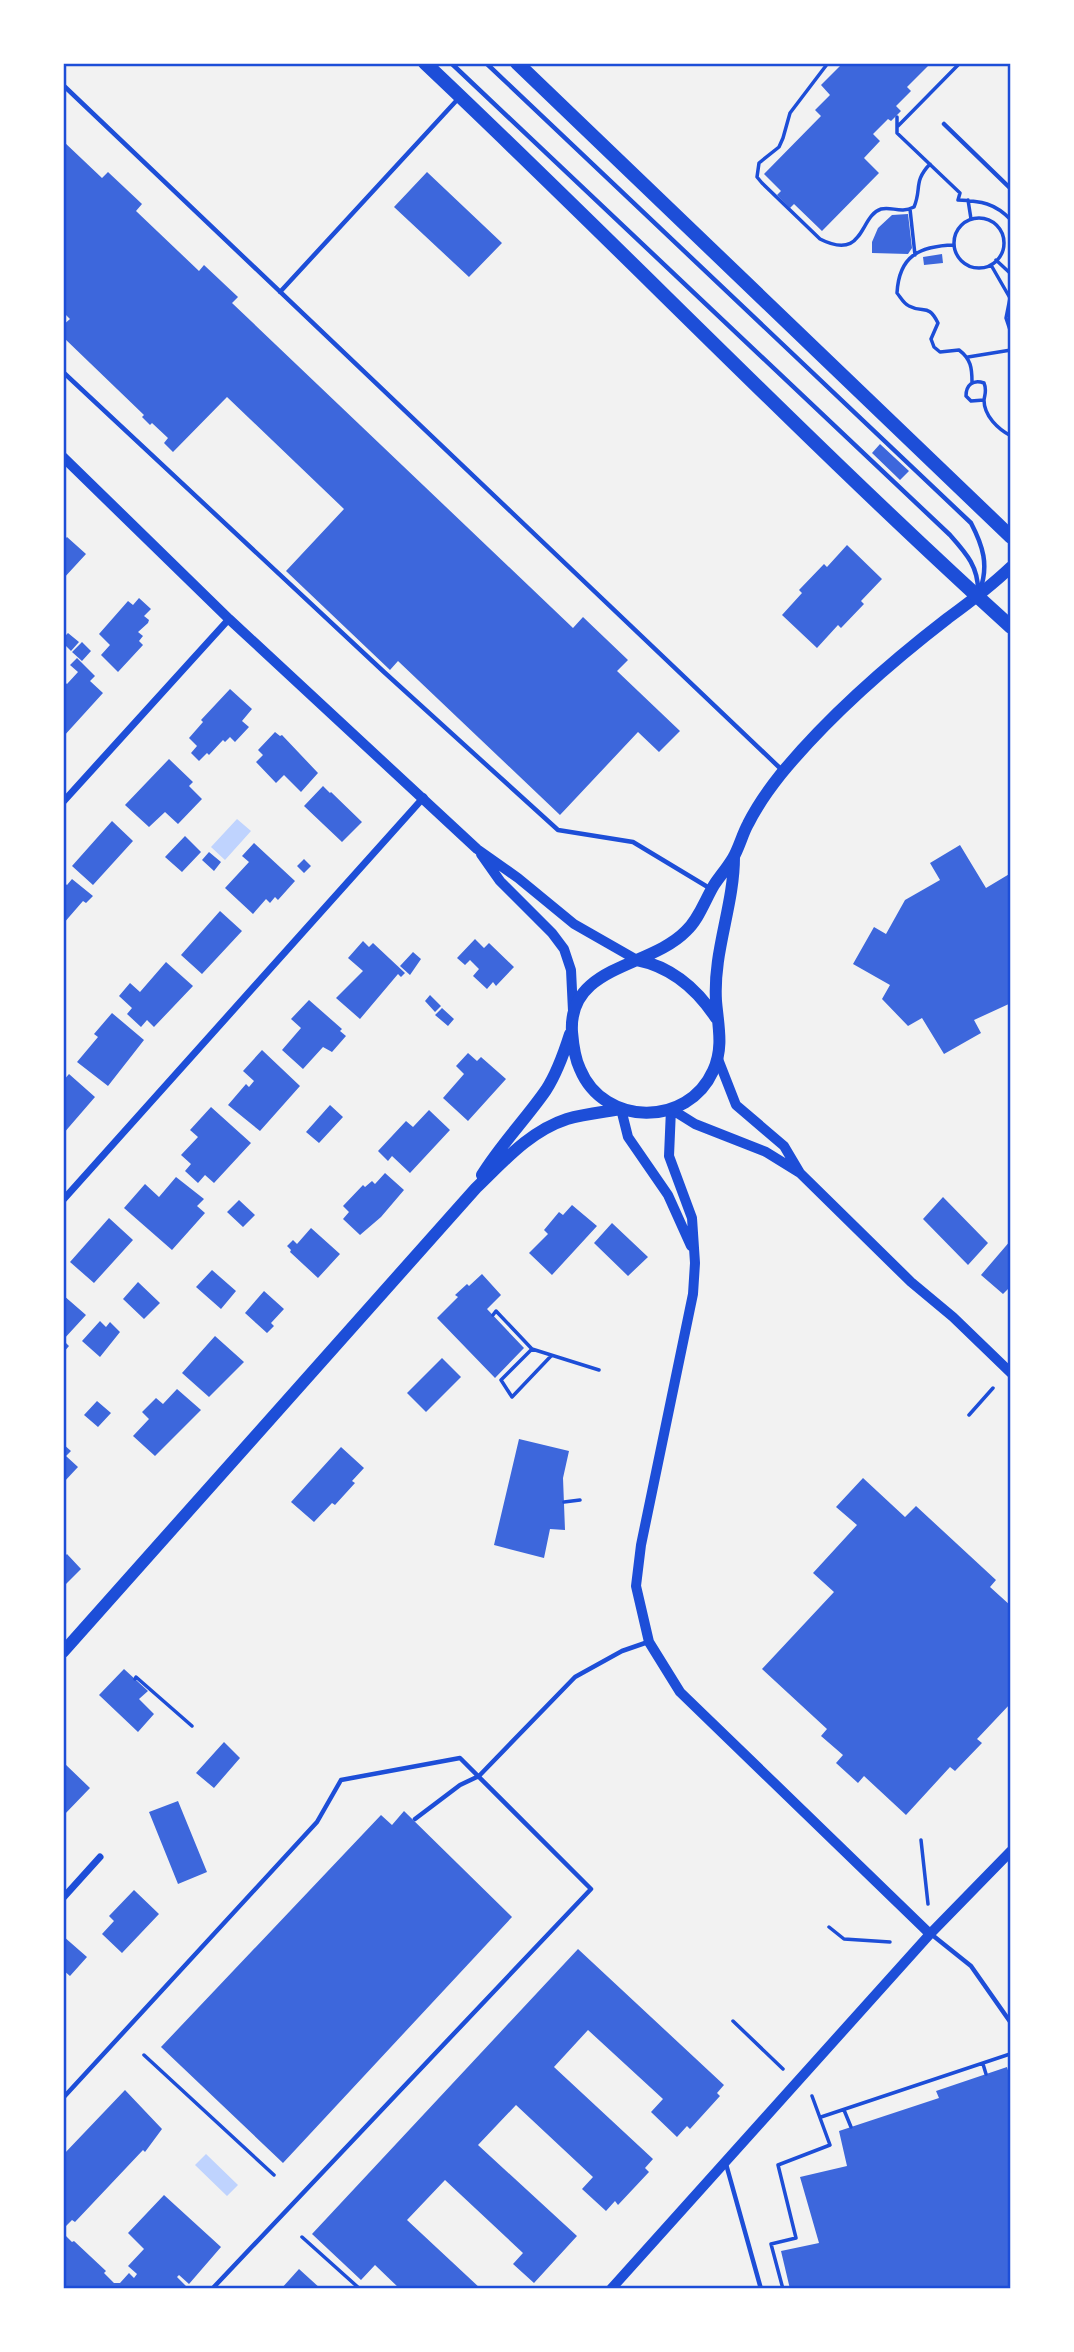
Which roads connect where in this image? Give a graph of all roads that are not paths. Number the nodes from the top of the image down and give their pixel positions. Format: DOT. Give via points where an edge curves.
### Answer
graph roads {
  1 [pos="425,63"];
  2 [pos="451,63"];
  3 [pos="486,63"];
  4 [pos="517,63"];
  5 [pos="63,85"];
  6 [pos="460,97"];
  7 [pos="944,124"];
  8 [pos="1011,189"];
  9 [pos="280,292"];
  10 [pos="63,372"];
  11 [pos="63,457"];
  12 [pos="1011,537"];
  13 [pos="1011,567"];
  14 [pos="978,597"];
  15 [pos="229,619"];
  16 [pos="1011,627"];
  17 [pos="783,772"];
  18 [pos="424,797"];
  19 [pos="63,802"];
  20 [pos="477,849"];
  21 [pos="734,857"];
  22 [pos="712,890"];
  23 [pos="637,960"];
  24 [pos="718,1020"];
  25 [pos="573,1022"];
  26 [pos="718,1059"];
  27 [pos="621,1109"];
  28 [pos="671,1109"];
  29 [pos="800,1173"];
  30 [pos="476,1188"];
  31 [pos="63,1200"];
  32 [pos="694,1252"];
  33 [pos="1011,1373"];
  34 [pos="649,1642"];
  35 [pos="63,1652"];
  36 [pos="479,1776"];
  37 [pos="415,1819"];
  38 [pos="1011,1852"];
  39 [pos="100,1857"];
  40 [pos="63,1898"];
  41 [pos="930,1934"];
  42 [pos="1011,2022"];
  43 [pos="63,2098"];
  44 [pos="725,2160"];
  45 [pos="212,2289"];
  46 [pos="611,2289"];
  47 [pos="761,2289"];
  1 -- 6 [label="main road"];
  2 -- 14 [label="lane" via="950,535 974,566"];
  3 -- 14 [label="lane" via="971,523 986,562"];
  4 -- 12 [label="main road"];
  5 -- 9 [label="lane"];
  6 -- 9 [label="lane"];
  6 -- 14 [label="main road"];
  7 -- 8 [label="lane"];
  9 -- 17 [label="lane"];
  10 -- 22 [label="lane" via="558,830 633,842"];
  11 -- 15 [label="street"];
  13 -- 14 [label="main road"];
  14 -- 16 [label="main road"];
  14 -- 17 [label="main road" via="861,690"];
  15 -- 18 [label="street"];
  15 -- 19 [label="street"];
  17 -- 21 [label="main road" via="759,804"];
  18 -- 20 [label="street"];
  18 -- 31 [label="street"];
  20 -- 23 [label="street" via="574,924"];
  20 -- 25 [label="street" via="500,881 564,949 571,970"];
  21 -- 22 [label="main road"];
  21 -- 24 [label="main road" via="733,888 717,958"];
  22 -- 23 [label="main road" via="676,941"];
  23 -- 24 [label="main road" via="675,975"];
  23 -- 25 [label="main road" via="595,980 582,994"];
  24 -- 26 [label="main road"];
  25 -- 27 [label="main road" via="579,1069 585,1080"];
  25 -- 30 [label="main road" via="546,1089"];
  26 -- 28 [label="main road" via="702,1089"];
  26 -- 29 [label="street" via="736,1105 785,1146"];
  27 -- 28 [label="main road" via="650,1114"];
  27 -- 30 [label="main road" via="573,1118 543,1130"];
  27 -- 32 [label="street" via="628,1137 668,1195"];
  28 -- 29 [label="street" via="695,1124 766,1152"];
  28 -- 32 [label="street" via="669,1156 689,1206"];
  29 -- 33 [label="street"];
  30 -- 35 [label="main road"];
  32 -- 34 [label="street" via="693,1294 636,1586"];
  34 -- 36 [label="lane" via="575,1677"];
  34 -- 41 [label="street" via="680,1692"];
  36 -- 37 [label="lane"];
  36 -- 43 [label="lane" via="460,1758 341,1780 317,1822"];
  36 -- 45 [label="lane" via="591,1889"];
  38 -- 41 [label="street"];
  39 -- 40 [label="street"];
  41 -- 42 [label="lane" via="971,1966"];
  41 -- 44 [label="street"];
  44 -- 46 [label="street"];
  44 -- 47 [label="lane"];
}
